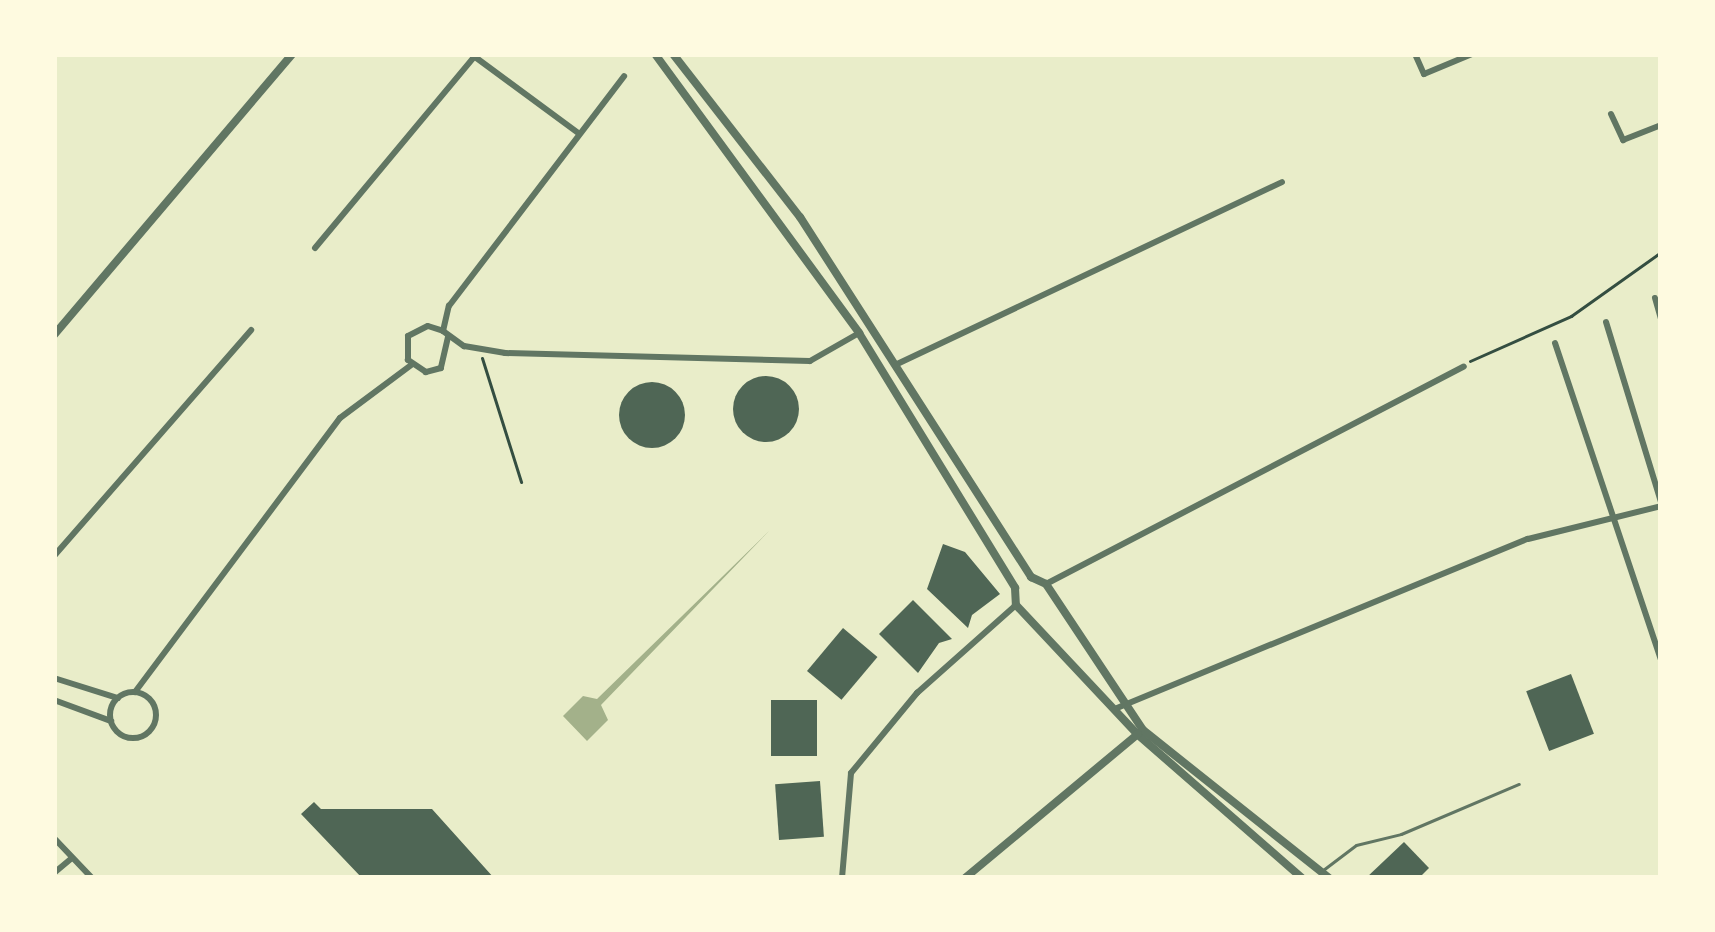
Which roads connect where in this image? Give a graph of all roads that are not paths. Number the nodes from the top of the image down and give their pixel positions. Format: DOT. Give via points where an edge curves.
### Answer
graph roads {
  1 [pos="292,54"];
  2 [pos="655,54"];
  3 [pos="673,54"];
  4 [pos="1415,54"];
  5 [pos="1472,54"];
  6 [pos="473,55"];
  7 [pos="624,76"];
  8 [pos="1611,114"];
  9 [pos="1661,125"];
  10 [pos="578,133"];
  11 [pos="1282,182"];
  12 [pos="314,248"];
  13 [pos="1654,298"];
  14 [pos="1661,319"];
  15 [pos="1606,322"];
  16 [pos="870,326"];
  17 [pos="251,330"];
  18 [pos="859,333"];
  19 [pos="445,334"];
  20 [pos="54,335"];
  21 [pos="1555,343"];
  22 [pos="411,365"];
  23 [pos="896,365"];
  24 [pos="1464,367"];
  25 [pos="1661,504"];
  26 [pos="1612,518"];
  27 [pos="54,556"];
  28 [pos="1031,577"];
  29 [pos="1046,584"];
  30 [pos="1015,588"];
  31 [pos="1049,598"];
  32 [pos="1016,605"];
  33 [pos="1039,611"];
  34 [pos="1661,660"];
  35 [pos="54,679"];
  36 [pos="135,692"];
  37 [pos="118,698"];
  38 [pos="54,700"];
  39 [pos="1119,706"];
  40 [pos="111,722"];
  41 [pos="1140,732"];
  42 [pos="1519,784"];
  43 [pos="54,838"];
  44 [pos="72,858"];
  45 [pos="54,873"];
  46 [pos="842,875"];
  47 [pos="1325,875"];
  48 [pos="92,878"];
  49 [pos="853,878"];
  50 [pos="965,878"];
  51 [pos="1302,878"];
  1 -- 20 [label="street"];
  2 -- 18 [label="street"];
  3 -- 16 [label="street" via="800,218"];
  4 -- 5 [label="street" via="1424,74"];
  6 -- 10 [label="street"];
  6 -- 12 [label="street"];
  7 -- 10 [label="street"];
  8 -- 9 [label="street" via="1623,140"];
  10 -- 19 [label="street" via="449,306"];
  11 -- 23 [label="street"];
  13 -- 14 [label="street"];
  15 -- 25 [label="street"];
  16 -- 18 [label="street"];
  16 -- 23 [label="street"];
  17 -- 27 [label="street"];
  18 -- 19 [label="street" via="811,361 480,349"];
  18 -- 30 [label="street"];
  19 -- 22 [label="street" via="441,368"];
  19 -- 22 [label="street" via="414,331 405,344"];
  21 -- 26 [label="street"];
  22 -- 36 [label="street" via="340,418"];
  23 -- 28 [label="street"];
  24 -- 29 [label="street"];
  25 -- 26 [label="street"];
  26 -- 34 [label="street"];
  26 -- 39 [label="street" via="1528,539"];
  28 -- 29 [label="street"];
  28 -- 30 [label="street"];
  29 -- 31 [label="street"];
  30 -- 32 [label="street"];
  31 -- 33 [label="street"];
  31 -- 39 [label="street"];
  32 -- 33 [label="street"];
  32 -- 46 [label="street" via="917,693 851,773"];
  33 -- 39 [label="street"];
  35 -- 37 [label="street"];
  36 -- 37 [label="street"];
  36 -- 40 [label="street" via="154,705 153,727 128,737"];
  37 -- 40 [label="street"];
  38 -- 40 [label="street"];
  39 -- 41 [label="street"];
  41 -- 47 [label="street"];
  41 -- 50 [label="street"];
  41 -- 51 [label="street"];
  42 -- 47 [label="lane" via="1401,835 1356,844"];
  43 -- 44 [label="street"];
  44 -- 45 [label="street"];
  44 -- 48 [label="street"];
  46 -- 49 [label="street"];
}
